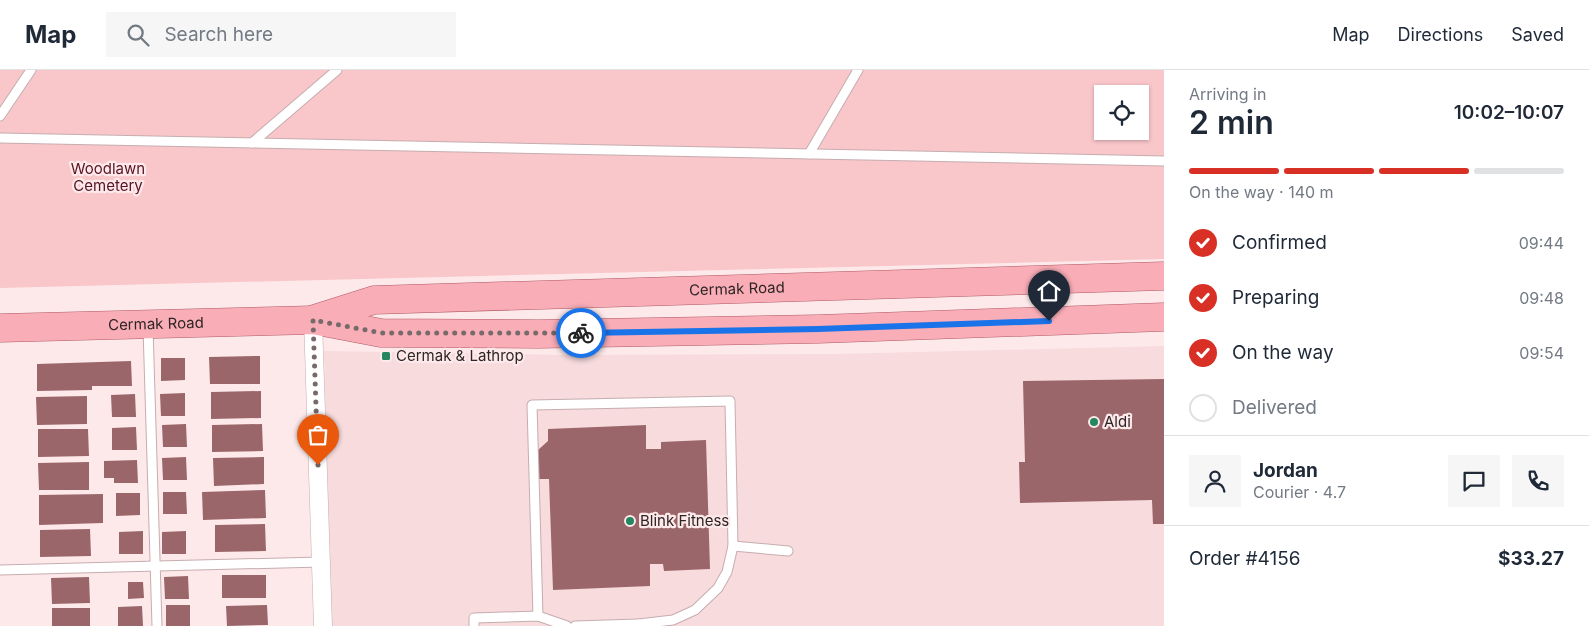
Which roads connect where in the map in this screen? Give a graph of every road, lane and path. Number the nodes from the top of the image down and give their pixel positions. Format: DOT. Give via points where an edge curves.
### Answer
graph roads {
  1 [pos="31,70"];
  2 [pos="338,70"];
  3 [pos="858,70"];
  4 [pos="0,116"];
  5 [pos="0,138"];
  6 [pos="252,143"];
  7 [pos="809,154"];
  8 [pos="1164,161"];
  9 [pos="1164,276"];
  10 [pos="1164,316"];
  11 [pos="313,320"];
  12 [pos="148,324"];
  13 [pos="0,328"];
  14 [pos="733,546"];
  15 [pos="788,551"];
  16 [pos="321,562"];
  17 [pos="155,566"];
  18 [pos="0,570"];
  19 [pos="538,616"];
  20 [pos="640,625"];
  21 [pos="157,626"];
  22 [pos="323,626"];
  23 [pos="474,626"];
  24 [pos="567,626"];
  25 [pos="576,626"];
  1 -- 4 [label="lane"];
  2 -- 6 [label="lane"];
  3 -- 7 [label="lane"];
  5 -- 6 [label="lane"];
  6 -- 7 [label="lane"];
  7 -- 8 [label="lane"];
  9 -- 11 [label="main road, Cermak Road" via="374,300"];
  10 -- 11 [label="main road, Cermak Road" via="818,329 538,334 382,333"];
  11 -- 12 [label="main road, Cermak Road"];
  11 -- 16 [label="street"];
  12 -- 13 [label="main road, Cermak Road"];
  12 -- 17 [label="lane"];
  14 -- 15 [label="lane"];
  14 -- 19 [label="lane" via="730,400 532,405"];
  14 -- 20 [label="lane" via="727,572 718,588 695,610 674,620"];
  16 -- 17 [label="lane"];
  16 -- 22 [label="street"];
  17 -- 18 [label="lane"];
  17 -- 21 [label="lane"];
  19 -- 23 [label="lane" via="474,618"];
  19 -- 24 [label="lane"];
  20 -- 25 [label="lane"];
}
